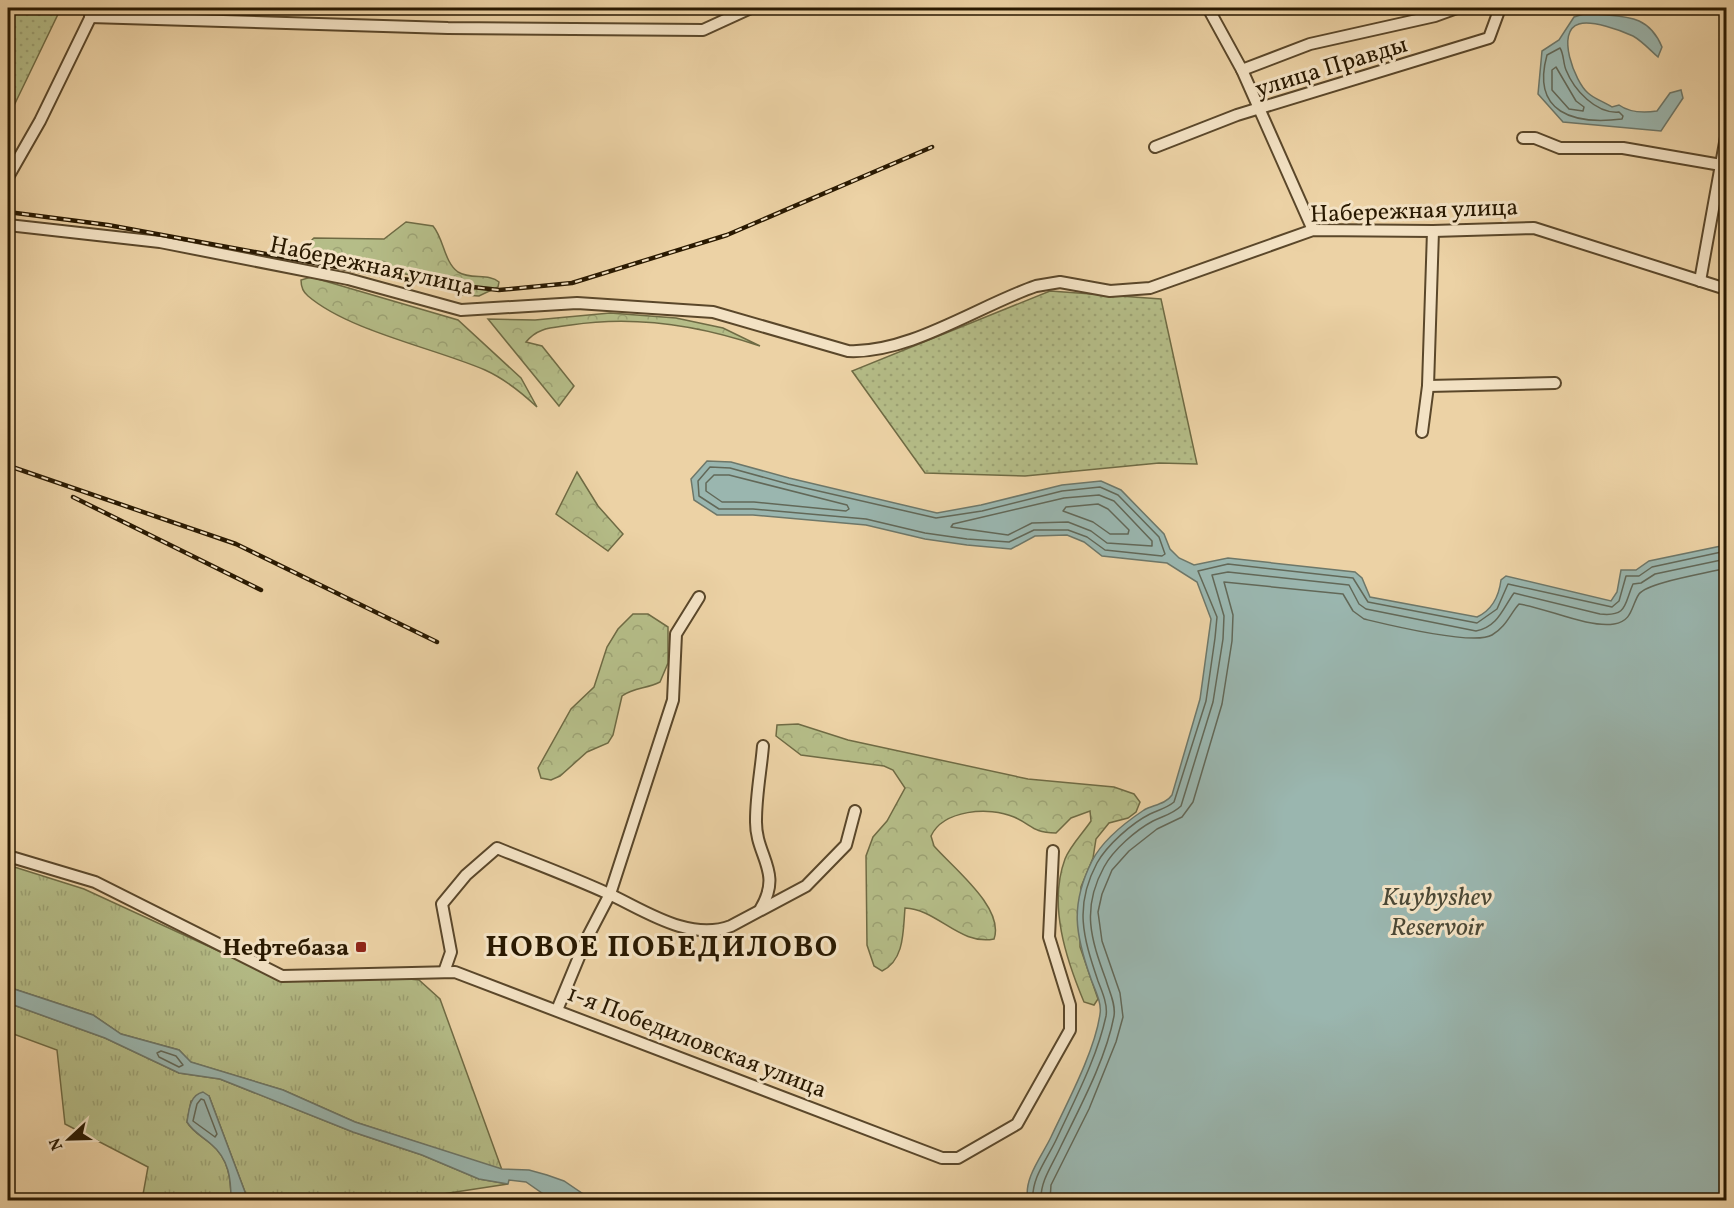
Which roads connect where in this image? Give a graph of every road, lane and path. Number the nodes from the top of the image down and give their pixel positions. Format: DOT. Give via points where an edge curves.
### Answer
graph roads {
  1 [pos="751,8"];
  2 [pos="1208,8"];
  3 [pos="1456,8"];
  4 [pos="1500,8"];
  5 [pos="92,12"];
  6 [pos="1242,70"];
  7 [pos="1260,110"];
  8 [pos="1726,137"];
  9 [pos="1523,138"];
  10 [pos="1155,147"];
  11 [pos="1721,165"];
  12 [pos="8,177"];
  13 [pos="8,225"];
  14 [pos="1313,230"];
  15 [pos="1433,231"];
  16 [pos="1700,281"];
  17 [pos="1726,289"];
  18 [pos="1555,383"];
  19 [pos="1428,386"];
  20 [pos="1422,432"];
  21 [pos="699,597"];
  22 [pos="764,746"];
  23 [pos="855,811"];
  24 [pos="1053,851"];
  25 [pos="8,856"];
  26 [pos="610,894"];
  27 [pos="761,908"];
  28 [pos="444,972"];
  29 [pos="557,1010"];
  1 -- 5 [label="street" via="703,30 448,28"];
  2 -- 6 [label="street"];
  3 -- 6 [label="street" via="1310,44"];
  4 -- 7 [label="street, улица Правды" via="1490,38"];
  5 -- 12 [label="street" via="40,121"];
  6 -- 7 [label="street"];
  7 -- 10 [label="street, улица Правды"];
  7 -- 14 [label="street"];
  8 -- 11 [label="street"];
  9 -- 11 [label="street" via="1535,138 1560,148 1623,148"];
  11 -- 16 [label="street"];
  13 -- 14 [label="street, Набережная улица" via="160,242 348,279 461,310 577,303 714,312 848,351 866,352 899,344 1036,286 1060,282 1110,291 1150,288"];
  14 -- 15 [label="street, Набережная улица"];
  15 -- 16 [label="street, Набережная улица" via="1534,228"];
  15 -- 19 [label="street"];
  16 -- 17 [label="street, Набережная улица"];
  18 -- 19 [label="street"];
  19 -- 20 [label="street"];
  21 -- 26 [label="street" via="676,634 673,700"];
  22 -- 27 [label="street" via="756,821 771,886"];
  23 -- 27 [label="street" via="846,845 816,877 797,892"];
  24 -- 29 [label="street, 1-я Победиловская улица" via="1049,937 1070,1005 1070,1030 1017,1124 958,1158 942,1158"];
  25 -- 28 [label="street, 1-я Победиловская улица" via="95,882 282,976"];
  26 -- 27 [label="street" via="647,915 688,927 725,928"];
  26 -- 28 [label="street" via="496,848 442,904 451,952"];
  26 -- 29 [label="street"];
  28 -- 29 [label="street, 1-я Победиловская улица" via="455,972"];
}
